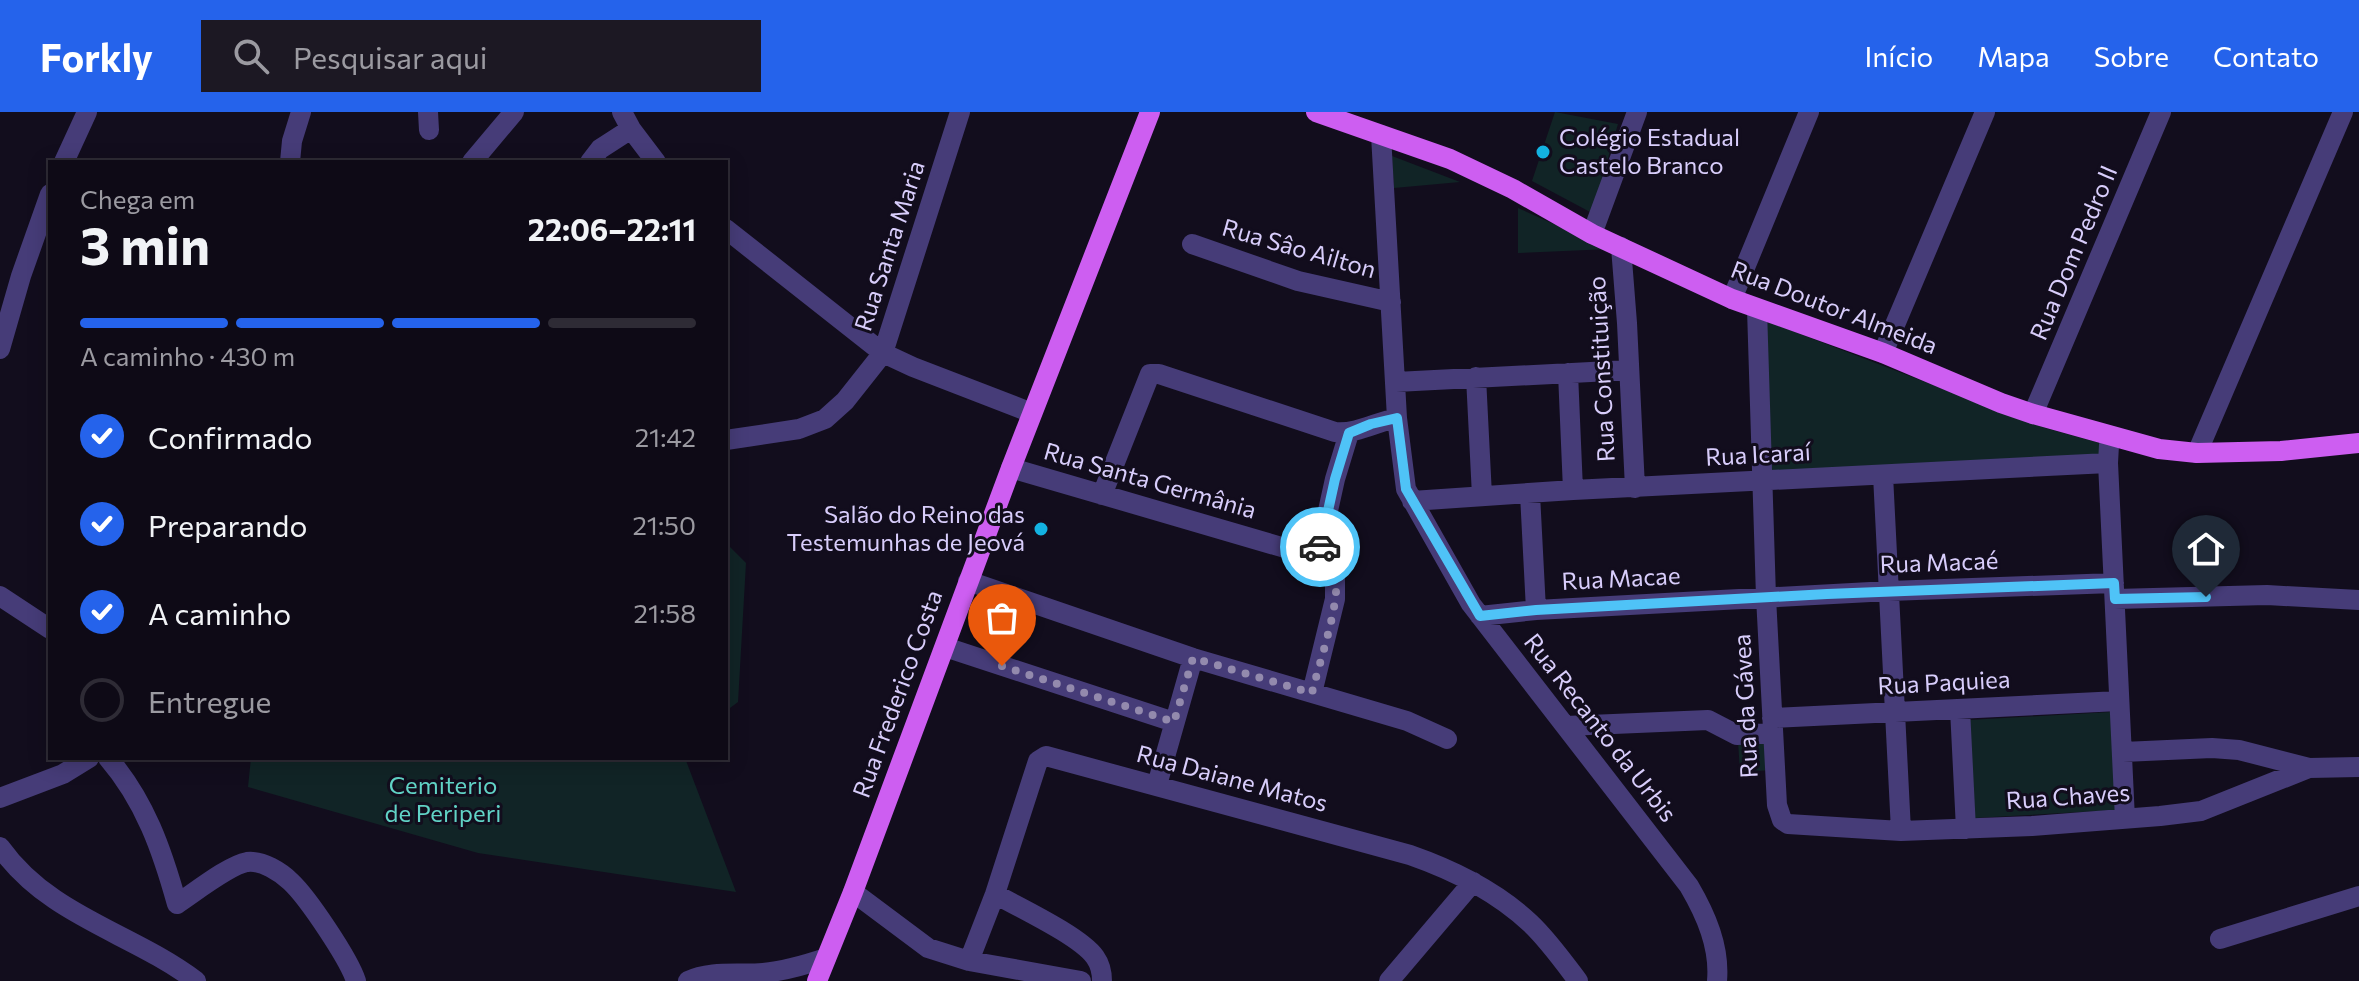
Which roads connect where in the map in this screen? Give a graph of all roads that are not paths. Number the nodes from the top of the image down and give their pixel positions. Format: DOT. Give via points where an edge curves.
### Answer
graph roads {
  1 [pos="87,112"];
  2 [pos="301,112"];
  3 [pos="514,112"];
  4 [pos="960,112"];
  5 [pos="1150,112"];
  6 [pos="1316,112"];
  7 [pos="1637,112"];
  8 [pos="1809,112"];
  9 [pos="1985,112"];
  10 [pos="2161,112"];
  11 [pos="2343,112"];
  12 [pos="627,120"];
  13 [pos="1381,135"];
  14 [pos="65,160"];
  15 [pos="290,160"];
  16 [pos="474,160"];
  17 [pos="592,160"];
  18 [pos="655,160"];
  19 [pos="48,200"];
  20 [pos="728,231"];
  21 [pos="1592,234"];
  22 [pos="1192,244"];
  23 [pos="1621,247"];
  24 [pos="0,269"];
  25 [pos="21,276"];
  26 [pos="1732,299"];
  27 [pos="1391,302"];
  28 [pos="1757,309"];
  29 [pos="0,349"];
  30 [pos="883,353"];
  31 [pos="1883,353"];
  32 [pos="1629,370"];
  33 [pos="1568,373"];
  34 [pos="1476,377"];
  35 [pos="1396,382"];
  36 [pos="1032,413"];
  37 [pos="2033,414"];
  38 [pos="1397,418"];
  39 [pos="1349,433"];
  40 [pos="728,440"];
  41 [pos="2359,443"];
  42 [pos="2197,453"];
  43 [pos="1011,468"];
  44 [pos="1883,475"];
  45 [pos="1761,480"];
  46 [pos="1635,488"];
  47 [pos="1573,490"];
  48 [pos="1530,494"];
  49 [pos="1102,495"];
  50 [pos="1482,496"];
  51 [pos="1412,501"];
  52 [pos="1318,556"];
  53 [pos="968,581"];
  54 [pos="1889,591"];
  55 [pos="2114,591"];
  56 [pos="0,596"];
  57 [pos="1766,597"];
  58 [pos="2359,600"];
  59 [pos="1536,610"];
  60 [pos="1480,616"];
  61 [pos="48,628"];
  62 [pos="945,647"];
  63 [pos="1193,658"];
  64 [pos="1312,693"];
  65 [pos="2119,701"];
  66 [pos="1960,709"];
  67 [pos="1896,712"];
  68 [pos="1174,722"];
  69 [pos="1566,726"];
  70 [pos="1772,726"];
  71 [pos="1447,739"];
  72 [pos="2123,752"];
  73 [pos="86,760"];
  74 [pos="110,760"];
  75 [pos="2359,767"];
  76 [pos="2309,768"];
  77 [pos="1157,785"];
  78 [pos="0,798"];
  79 [pos="1779,813"];
  80 [pos="2125,819"];
  81 [pos="1966,829"];
  82 [pos="1901,831"];
  83 [pos="0,847"];
  84 [pos="1473,882"];
  85 [pos="853,892"];
  86 [pos="995,894"];
  87 [pos="2359,896"];
  88 [pos="2220,939"];
  89 [pos="826,958"];
  90 [pos="969,961"];
  91 [pos="196,981"];
  92 [pos="356,981"];
  93 [pos="688,981"];
  94 [pos="817,981"];
  95 [pos="1081,981"];
  96 [pos="1102,981"];
  97 [pos="1389,981"];
  98 [pos="1578,981"];
  99 [pos="1717,981"];
  1 -- 14 [label="street"];
  2 -- 15 [label="street"];
  3 -- 16 [label="street"];
  4 -- 30 [label="street, Rua Santa Maria"];
  5 -- 36 [label="main road, Rua Frederico Costa"];
  6 -- 13 [label="main road, Rua Doutor Almeida"];
  7 -- 21 [label="street"];
  8 -- 26 [label="street"];
  9 -- 31 [label="street"];
  10 -- 37 [label="street, Rua Dom Pedro II"];
  11 -- 42 [label="street"];
  12 -- 17 [label="street"];
  12 -- 18 [label="street"];
  13 -- 21 [label="main road, Rua Doutor Almeida" via="1450,159"];
  13 -- 27 [label="street, Rua Recanto da Urbis"];
  19 -- 25 [label="street"];
  20 -- 30 [label="street"];
  21 -- 23 [label="main road, Rua Doutor Almeida"];
  22 -- 27 [label="street, Rua Sâo Ailton" via="1298,281"];
  23 -- 26 [label="main road, Rua Doutor Almeida"];
  23 -- 32 [label="street, Rua Constituição"];
  24 -- 25 [label="street"];
  25 -- 29 [label="street"];
  26 -- 28 [label="main road, Rua Doutor Almeida"];
  27 -- 35 [label="street, Rua Recanto da Urbis"];
  28 -- 31 [label="main road, Rua Doutor Almeida"];
  28 -- 45 [label="street, Rua da Gávea"];
  30 -- 36 [label="street"];
  30 -- 40 [label="street, Rua Santa Maria" via="825,419 799,429"];
  31 -- 37 [label="main road, Rua Doutor Almeida"];
  32 -- 33 [label="street"];
  32 -- 46 [label="street, Rua Constituição"];
  33 -- 34 [label="street"];
  33 -- 47 [label="street"];
  34 -- 35 [label="street"];
  34 -- 50 [label="street"];
  35 -- 38 [label="street, Rua Recanto da Urbis"];
  36 -- 43 [label="main road, Rua Frederico Costa"];
  37 -- 42 [label="main road, Rua Doutor Almeida" via="2159,449"];
  38 -- 39 [label="street"];
  38 -- 51 [label="street, Rua Recanto da Urbis" via="1403,476"];
  39 -- 49 [label="street" via="1150,374"];
  39 -- 52 [label="street"];
  41 -- 42 [label="main road, Rua Doutor Almeida"];
  43 -- 49 [label="street, Rua Santa Germânia"];
  43 -- 53 [label="main road, Rua Frederico Costa"];
  44 -- 45 [label="street, Rua Icaraí"];
  44 -- 54 [label="street"];
  44 -- 55 [label="street, Rua Icaraí" via="2109,454"];
  45 -- 46 [label="street, Rua Icaraí"];
  45 -- 57 [label="street, Rua da Gávea"];
  46 -- 47 [label="street, Rua Icaraí"];
  47 -- 48 [label="street, Rua Icaraí"];
  48 -- 50 [label="street, Rua Icaraí"];
  48 -- 59 [label="street"];
  49 -- 52 [label="street, Rua Santa Germânia"];
  50 -- 51 [label="street, Rua Icaraí"];
  51 -- 60 [label="street, Rua Recanto da Urbis"];
  52 -- 64 [label="street" via="1335,575 1335,599"];
  53 -- 62 [label="main road, Rua Frederico Costa"];
  53 -- 63 [label="street"];
  54 -- 55 [label="street, Rua Macaé"];
  54 -- 57 [label="street, Rua Macaé"];
  54 -- 67 [label="street"];
  55 -- 58 [label="street, Rua Macaé"];
  55 -- 65 [label="street"];
  56 -- 61 [label="street"];
  57 -- 59 [label="street, Rua Macae"];
  57 -- 70 [label="street, Rua da Gávea"];
  59 -- 60 [label="street, Rua Macae"];
  60 -- 69 [label="street, Rua Recanto da Urbis"];
  62 -- 68 [label="street"];
  62 -- 85 [label="main road, Rua Frederico Costa"];
  63 -- 64 [label="street"];
  63 -- 68 [label="street"];
  64 -- 71 [label="street" via="1407,721"];
  65 -- 66 [label="street, Rua Paquiea"];
  65 -- 72 [label="street"];
  66 -- 67 [label="street, Rua Paquiea"];
  66 -- 81 [label="street"];
  67 -- 70 [label="street, Rua Paquiea"];
  67 -- 82 [label="street"];
  68 -- 77 [label="street"];
  69 -- 70 [label="street, Rua Paquiea" via="1708,720 1737,735"];
  69 -- 99 [label="street, Rua Recanto da Urbis" via="1689,886 1709,927"];
  70 -- 79 [label="street, Rua da Gávea"];
  72 -- 76 [label="street" via="2239,750"];
  72 -- 80 [label="street"];
  73 -- 78 [label="street"];
  74 -- 92 [label="street" via="149,820 177,904 237,865 263,864 282,874 305,898"];
  75 -- 76 [label="street, Rua Chaves"];
  76 -- 80 [label="street, Rua Chaves" via="2201,811"];
  77 -- 84 [label="street, Rua Daiane Matos" via="1410,855"];
  77 -- 86 [label="street, Rua Daiane Matos" via="1041,758"];
  79 -- 82 [label="street, Rua Chaves" via="1788,824"];
  80 -- 81 [label="street, Rua Chaves"];
  81 -- 82 [label="street, Rua Chaves"];
  83 -- 91 [label="street" via="21,873 66,909 174,964"];
  84 -- 97 [label="street"];
  84 -- 98 [label="street, Rua Daiane Matos" via="1529,923"];
  85 -- 89 [label="main road, Rua Frederico Costa"];
  85 -- 90 [label="street" via="928,948"];
  86 -- 90 [label="street, Rua Daiane Matos"];
  86 -- 96 [label="street" via="1087,949 1100,965"];
  87 -- 88 [label="street"];
  89 -- 93 [label="street" via="768,973"];
  89 -- 94 [label="main road, Rua Frederico Costa"];
  90 -- 95 [label="street"];
}
